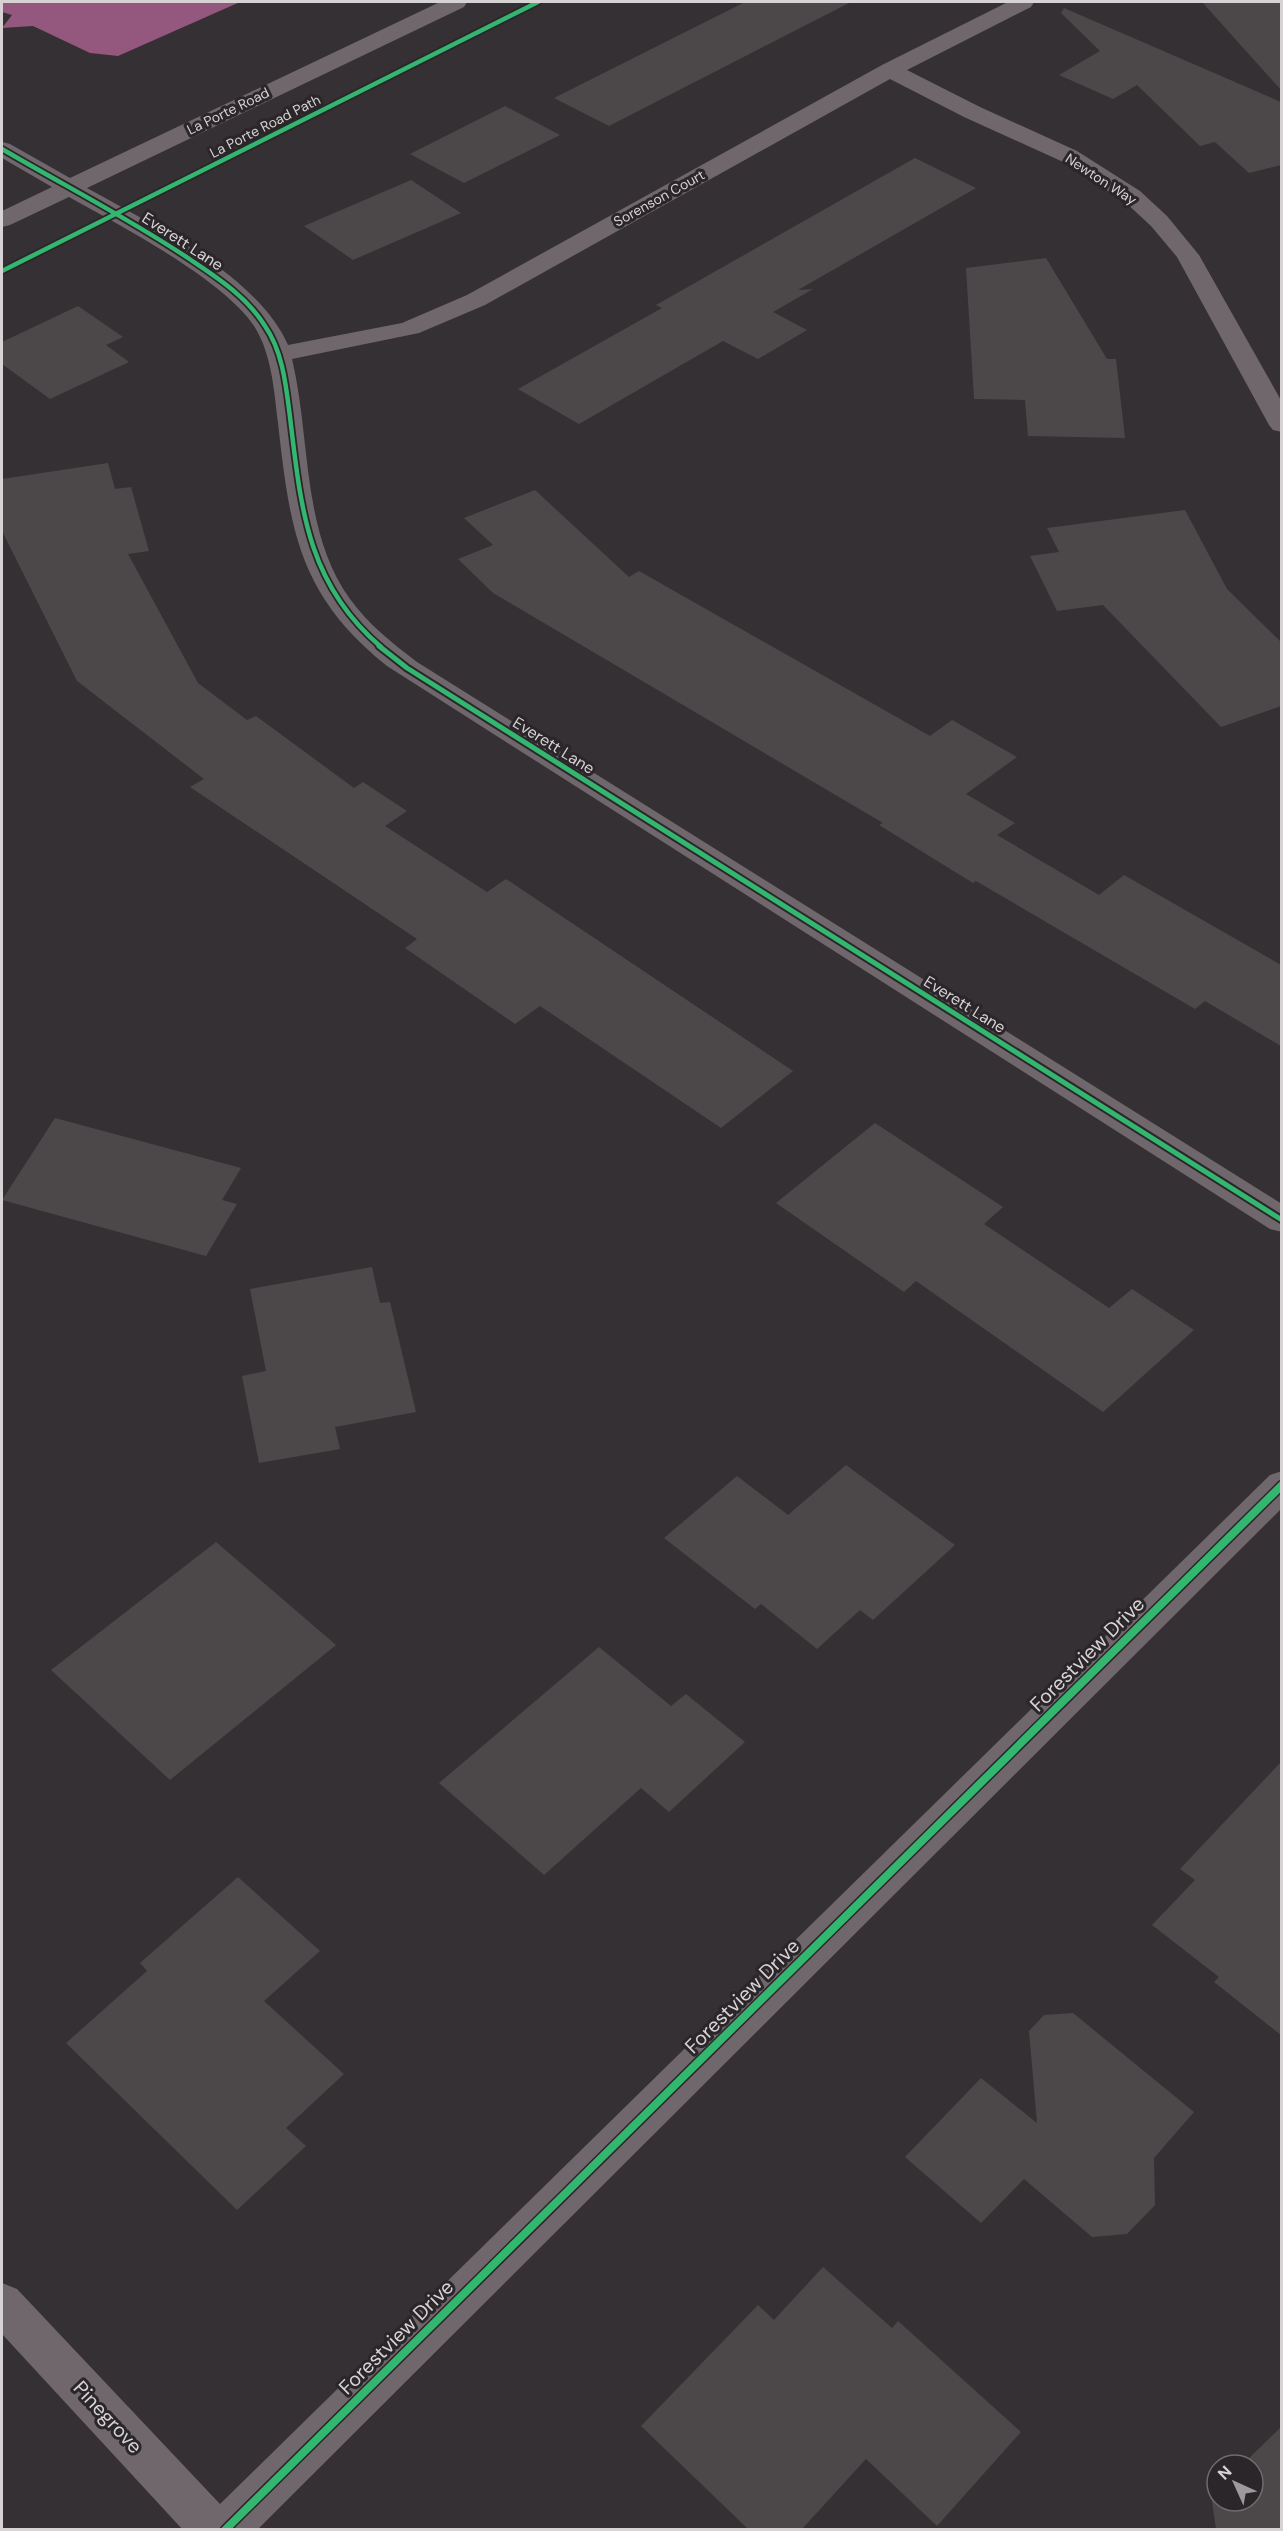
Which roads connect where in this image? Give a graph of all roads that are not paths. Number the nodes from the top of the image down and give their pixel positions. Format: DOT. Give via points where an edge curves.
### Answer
graph roads {
  1 [pos="456,2"];
  2 [pos="1023,2"];
  3 [pos="890,70"];
  4 [pos="2,149"];
  5 [pos="68,188"];
  6 [pos="2,220"];
  7 [pos="280,354"];
  8 [pos="1281,425"];
  9 [pos="1281,1220"];
  10 [pos="1281,1485"];
  11 [pos="2,2304"];
  12 [pos="214,2529"];
  13 [pos="225,2529"];
  1 -- 5 [label="street, La Porte Road"];
  2 -- 3 [label="street, Sorenson Court"];
  3 -- 7 [label="street, Sorenson Court" via="476,300 410,328"];
  3 -- 8 [label="street, Newton Way" via="1069,156 1132,196 1160,221 1187,255"];
  4 -- 5 [label="street, Everett Lane"];
  5 -- 6 [label="street, La Porte Road"];
  5 -- 7 [label="street, Everett Lane" via="172,247 223,283 257,314"];
  7 -- 9 [label="street, Everett Lane" via="303,516 316,559 333,594 377,645 417,675"];
  10 -- 13 [label="street, Forestview Drive"];
  11 -- 12 [label="street, Pinegrove"];
}
